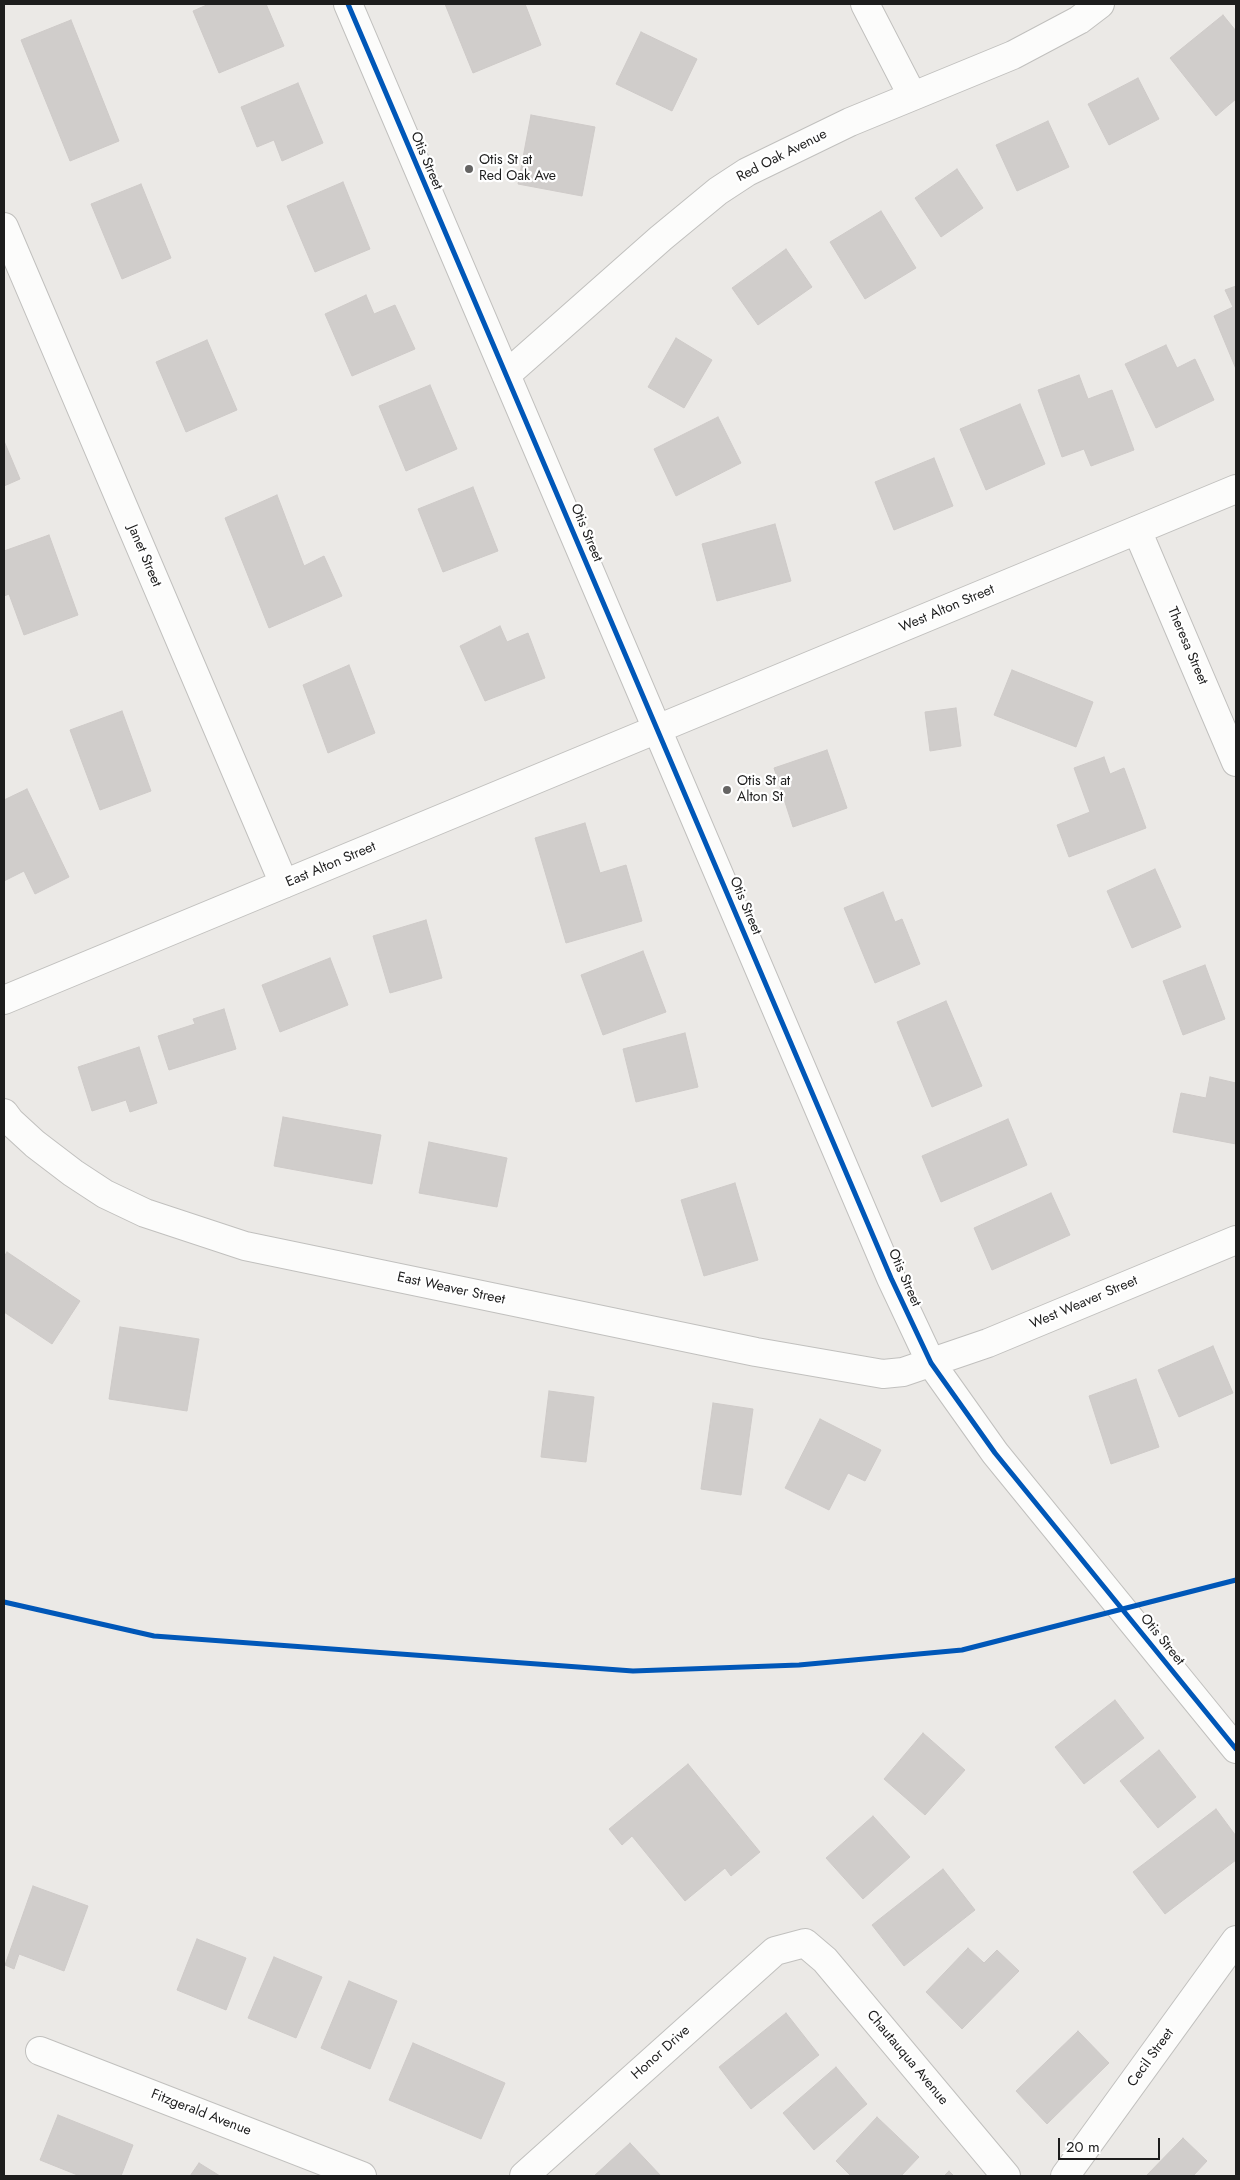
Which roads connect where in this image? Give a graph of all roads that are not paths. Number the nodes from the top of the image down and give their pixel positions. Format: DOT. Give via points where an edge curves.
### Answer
graph roads {
  1 [pos="348,4"];
  2 [pos="865,4"];
  3 [pos="1100,4"];
  4 [pos="912,95"];
  5 [pos="4,227"];
  6 [pos="506,375"];
  7 [pos="1236,489"];
  8 [pos="1137,530"];
  9 [pos="657,729"];
  10 [pos="1236,762"];
  11 [pos="284,884"];
  12 [pos="4,1000"];
  13 [pos="4,1113"];
  14 [pos="1236,1240"];
  15 [pos="931,1363"];
  16 [pos="1236,1748"];
  17 [pos="1236,1940"];
  18 [pos="805,1943"];
  19 [pos="40,2051"];
  20 [pos="362,2176"];
  21 [pos="524,2176"];
  22 [pos="1006,2176"];
  23 [pos="1066,2176"];
  1 -- 6 [label="street, Otis Street"];
  2 -- 4 [label="street"];
  3 -- 4 [label="street, Red Oak Avenue" via="1079,20 1013,55"];
  4 -- 6 [label="street, Red Oak Avenue" via="764,164 718,190"];
  5 -- 11 [label="street, Janet Street"];
  6 -- 9 [label="street, Otis Street"];
  7 -- 8 [label="street, West Alton Street"];
  8 -- 9 [label="street, West Alton Street"];
  8 -- 10 [label="street, Theresa Street"];
  9 -- 11 [label="street, East Alton Street"];
  9 -- 15 [label="street, Otis Street" via="891,1278"];
  11 -- 12 [label="street, East Alton Street"];
  13 -- 15 [label="street, East Weaver Street" via="35,1144 105,1194 145,1213 245,1246 756,1352 883,1374 903,1372"];
  14 -- 15 [label="street, West Weaver Street" via="988,1344"];
  15 -- 16 [label="street, Otis Street" via="995,1453"];
  17 -- 23 [label="street, Cecil Street"];
  18 -- 21 [label="street, Honor Drive" via="775,1951"];
  18 -- 22 [label="street, Chautauqua Avenue" via="825,1960"];
  19 -- 20 [label="street, Fitzgerald Avenue"];
}
